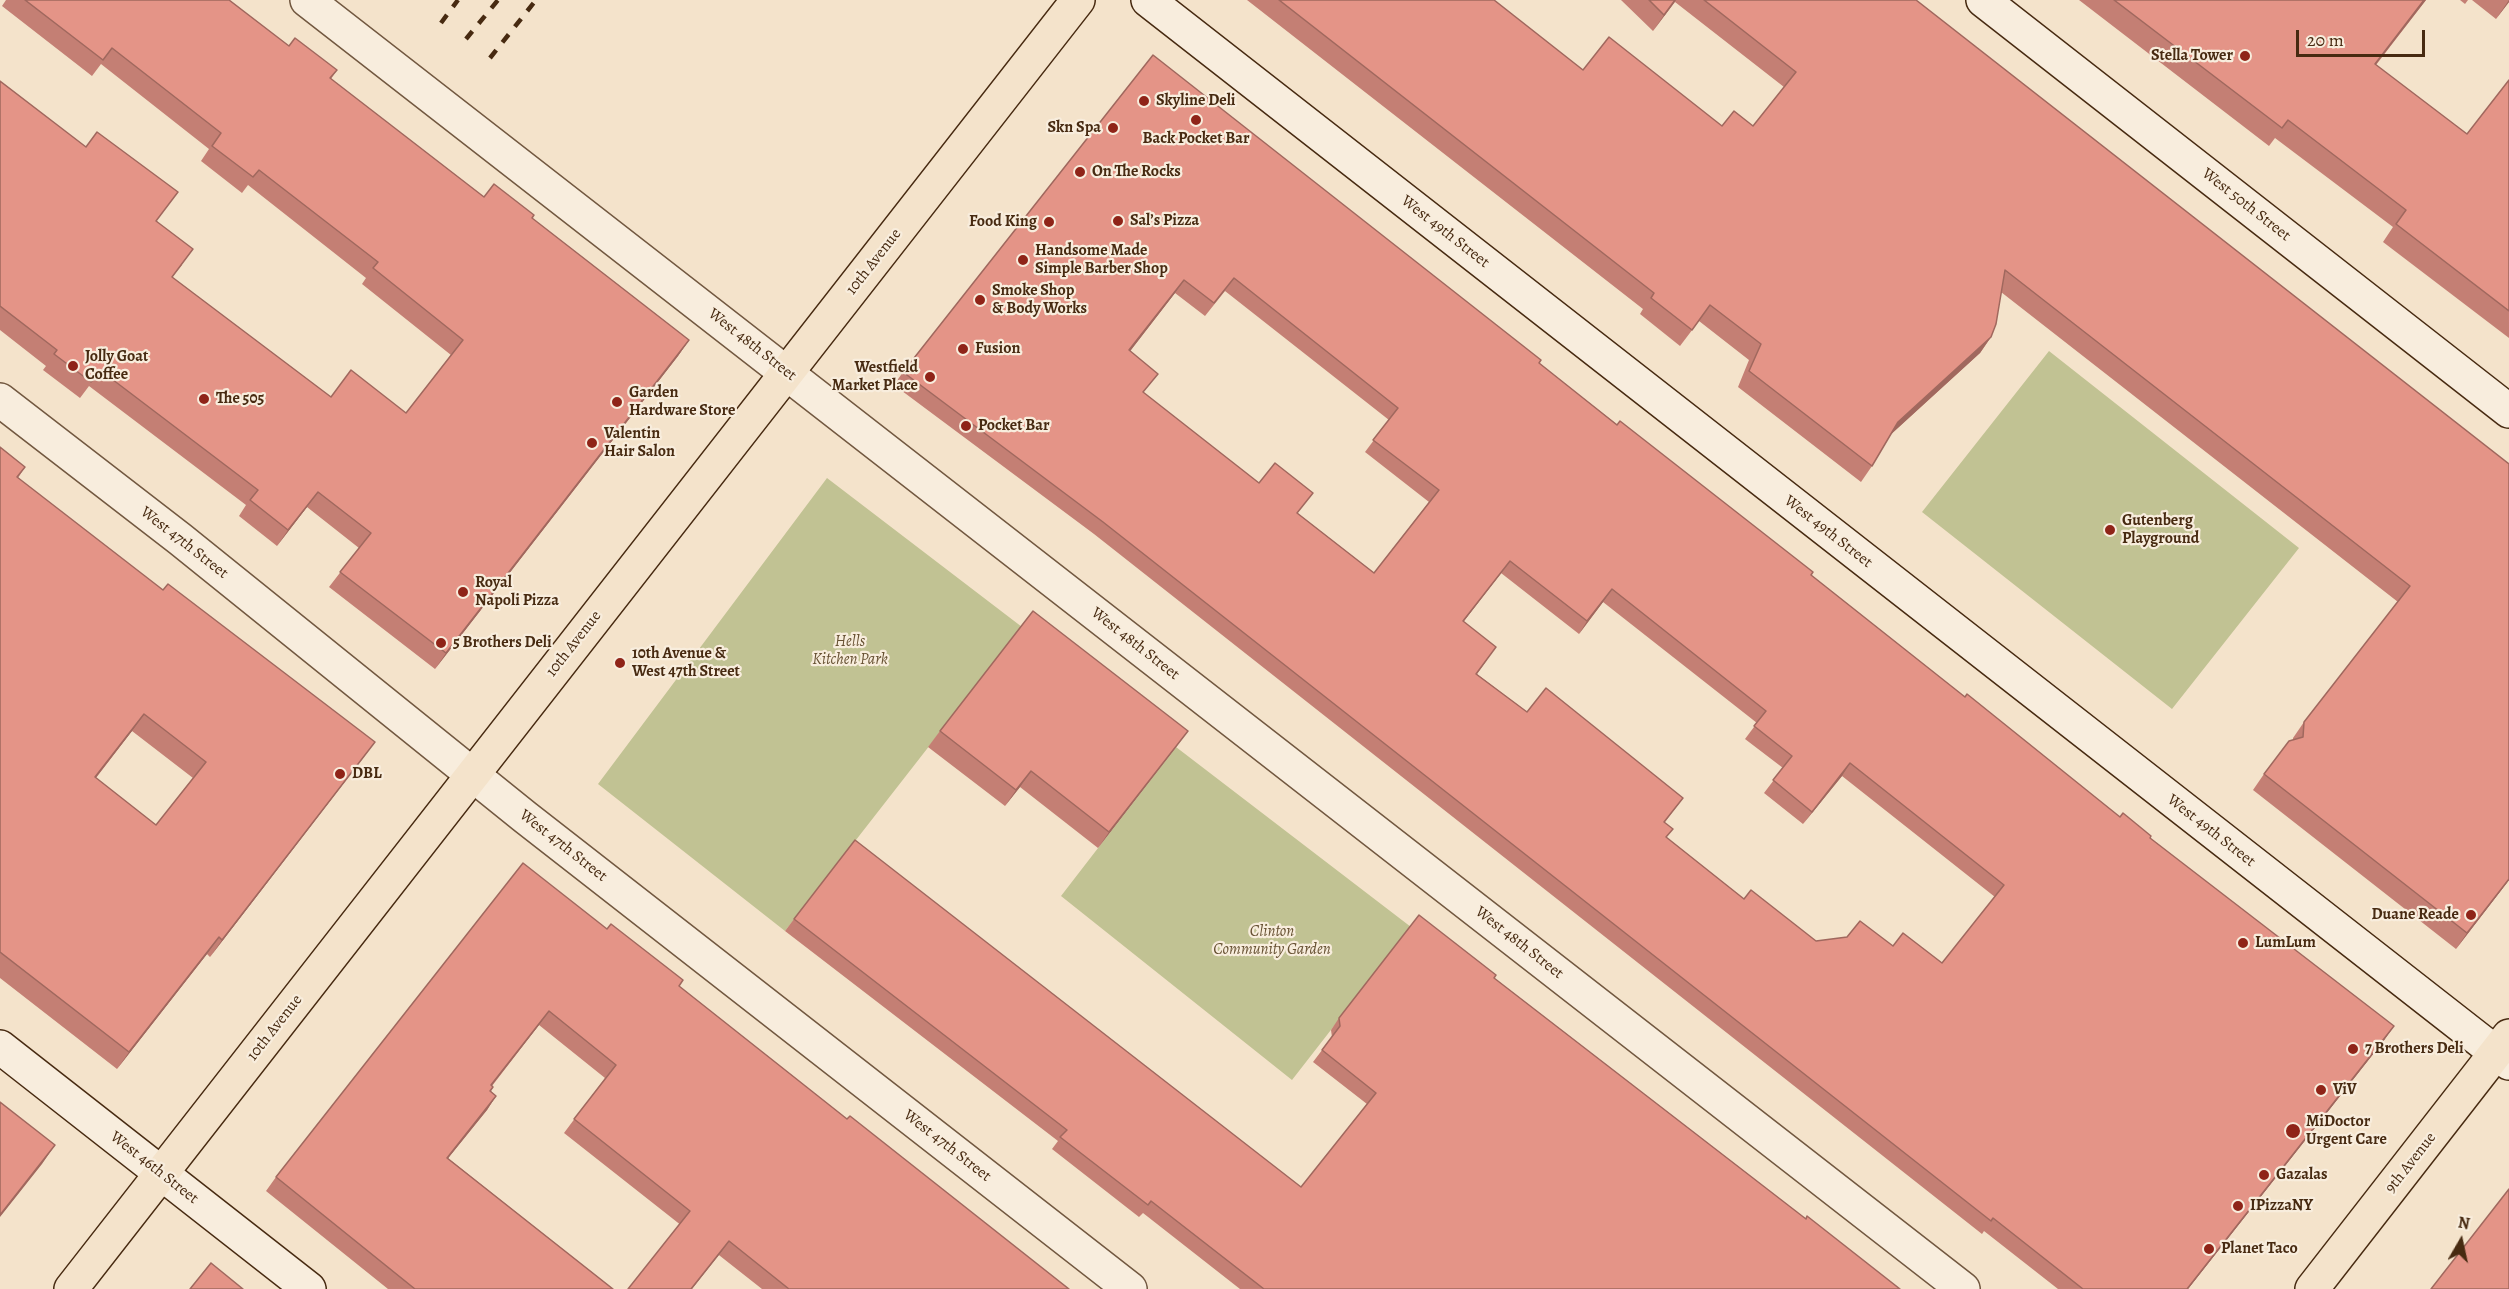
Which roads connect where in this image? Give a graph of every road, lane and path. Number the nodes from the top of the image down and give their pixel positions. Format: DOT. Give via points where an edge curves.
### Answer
graph roads {
  1 [pos="307,0"];
  2 [pos="1078,0"];
  3 [pos="1148,0"];
  4 [pos="1983,0"];
  5 [pos="787,372"];
  6 [pos="0,400"];
  7 [pos="2509,411"];
  8 [pos="472,775"];
  9 [pos="0,1047"];
  10 [pos="2505,1051"];
  11 [pos="161,1173"];
  12 [pos="71,1289"];
  13 [pos="309,1289"];
  14 [pos="1130,1289"];
  15 [pos="1963,1289"];
  16 [pos="2312,1289"];
  1 -- 5 [label="street, West 48th Street"];
  2 -- 5 [label="main road, 10th Avenue"];
  3 -- 10 [label="street, West 49th Street"];
  4 -- 7 [label="street, West 50th Street"];
  5 -- 8 [label="main road, 10th Avenue"];
  5 -- 15 [label="street, West 48th Street"];
  6 -- 8 [label="street, West 47th Street" via="180,539"];
  8 -- 11 [label="main road, 10th Avenue"];
  8 -- 14 [label="street, West 47th Street"];
  9 -- 11 [label="street, West 46th Street"];
  10 -- 16 [label="main road, 9th Avenue"];
  11 -- 12 [label="main road, 10th Avenue"];
  11 -- 13 [label="street, West 46th Street"];
}
